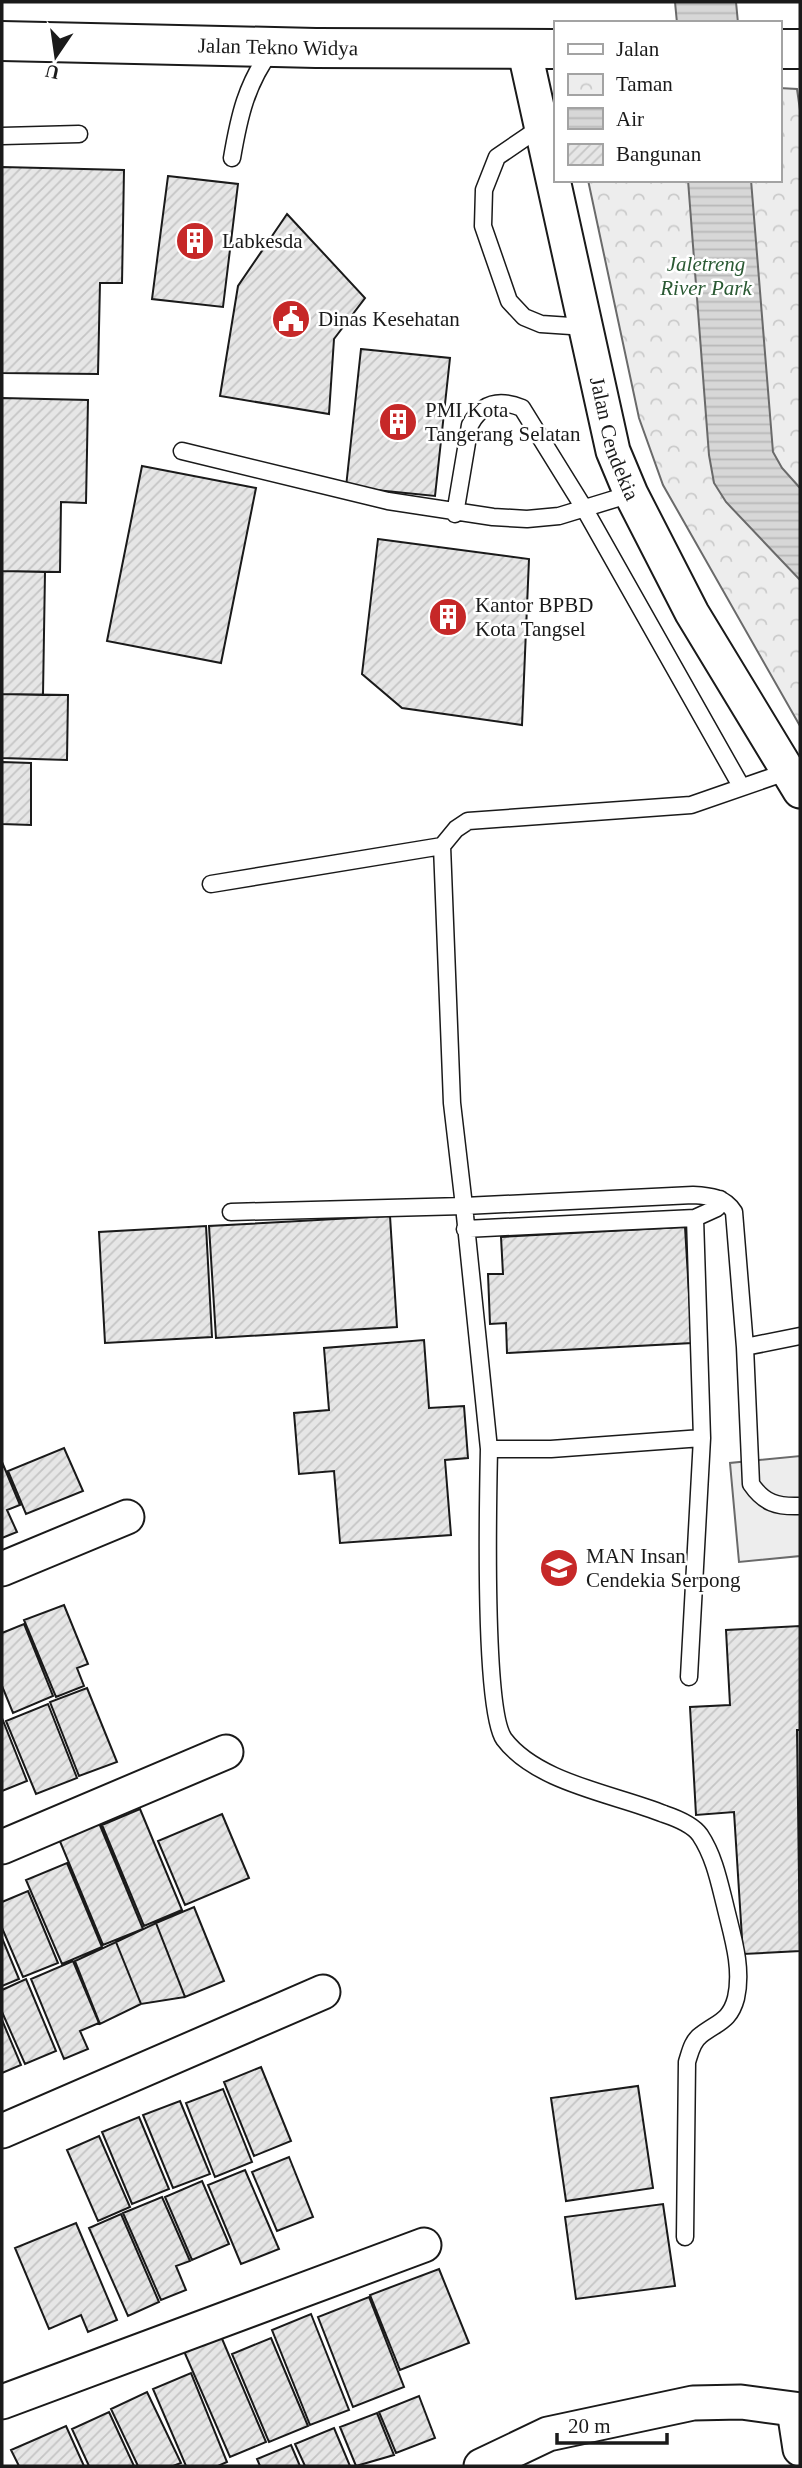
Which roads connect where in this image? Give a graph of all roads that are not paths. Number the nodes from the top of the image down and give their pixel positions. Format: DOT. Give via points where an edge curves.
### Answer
graph roads {
  1 [pos="2,41"];
  2 [pos="274,47"];
  3 [pos="540,48"];
  4 [pos="541,127"];
  5 [pos="79,134"];
  6 [pos="2,136"];
  7 [pos="232,158"];
  8 [pos="586,327"];
  9 [pos="182,451"];
  10 [pos="631,494"];
  11 [pos="584,508"];
  12 [pos="455,514"];
  13 [pos="795,781"];
  14 [pos="741,786"];
  15 [pos="442,846"];
  16 [pos="211,884"];
  17 [pos="720,1199"];
  18 [pos="464,1206"];
  19 [pos="231,1212"];
  20 [pos="695,1218"];
  21 [pos="465,1228"];
  22 [pos="800,1336"];
  23 [pos="745,1347"];
  24 [pos="702,1438"];
  25 [pos="489,1449"];
  26 [pos="800,1506"];
  27 [pos="127,1517"];
  28 [pos="2,1570"];
  29 [pos="689,1677"];
  30 [pos="226,1752"];
  31 [pos="2,1847"];
  32 [pos="323,1992"];
  33 [pos="2,2131"];
  34 [pos="685,2237"];
  35 [pos="424,2245"];
  36 [pos="2,2402"];
  37 [pos="797,2410"];
  38 [pos="800,2449"];
  39 [pos="481,2466"];
  1 -- 2 [label="main road, Jalan Tekno Widya"];
  2 -- 3 [label="main road, Jalan Tekno Widya"];
  2 -- 7 [label="lane" via="246,93"];
  3 -- 4 [label="street, Jalan Cendekia"];
  4 -- 8 [label="street, Jalan Cendekia"];
  4 -- 8 [label="lane" via="497,157 484,190 483,226 509,301 524,317 541,324"];
  5 -- 6 [label="lane"];
  8 -- 10 [label="street, Jalan Cendekia" via="613,451"];
  9 -- 12 [label="lane"];
  10 -- 11 [label="lane"];
  10 -- 13 [label="street, Jalan Cendekia" via="692,613"];
  11 -- 12 [label="lane" via="527,519"];
  11 -- 12 [label="lane" via="522,408 499,402 477,412 470,425"];
  11 -- 14 [label="lane"];
  13 -- 14 [label="lane"];
  14 -- 15 [label="lane" via="691,805 468,821"];
  15 -- 16 [label="lane"];
  15 -- 18 [label="lane" via="452,1103"];
  17 -- 18 [label="lane" via="671,1196"];
  17 -- 20 [label="lane" via="717,1208"];
  17 -- 23 [label="lane" via="734,1212"];
  18 -- 19 [label="lane"];
  18 -- 21 [label="lane"];
  20 -- 21 [label="lane"];
  20 -- 24 [label="lane"];
  21 -- 25 [label="lane"];
  22 -- 23 [label="lane"];
  23 -- 26 [label="lane" via="751,1484 762,1500 783,1507"];
  24 -- 25 [label="lane"];
  24 -- 29 [label="lane"];
  25 -- 34 [label="lane" via="487,1550 494,1698 502,1736 524,1761 562,1779 679,1819 699,1833 712,1858 730,1926 739,1978 732,2012 722,2024 701,2035 687,2063"];
  27 -- 28 [label="street"];
  30 -- 31 [label="street"];
  32 -- 33 [label="street"];
  35 -- 36 [label="street"];
  37 -- 38 [label="street"];
  37 -- 39 [label="street" via="741,2402 693,2403 548,2434"];
}
